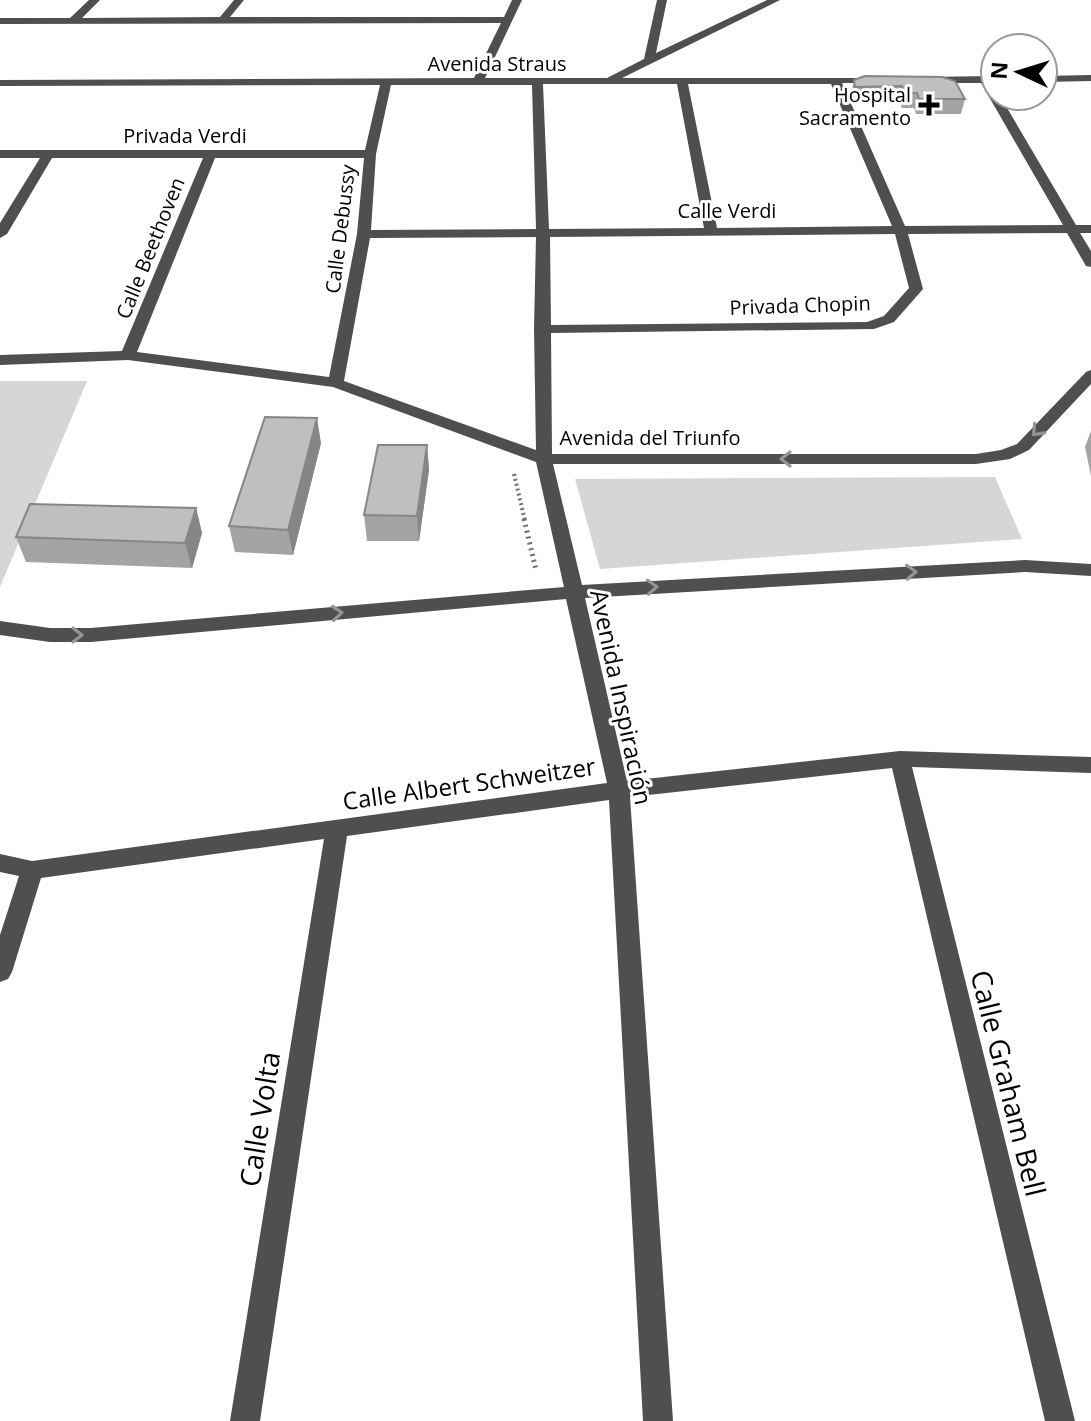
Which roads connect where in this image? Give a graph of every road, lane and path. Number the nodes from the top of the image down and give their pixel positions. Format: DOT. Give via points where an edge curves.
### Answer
graph roads {
  1 [pos="95,0"];
  2 [pos="239,0"];
  3 [pos="517,0"];
  4 [pos="662,0"];
  5 [pos="775,0"];
  6 [pos="223,20"];
  7 [pos="508,20"];
  8 [pos="0,21"];
  9 [pos="73,21"];
  10 [pos="649,59"];
  11 [pos="1091,78"];
  12 [pos="979,79"];
  13 [pos="1059,79"];
  14 [pos="387,80"];
  15 [pos="608,80"];
  16 [pos="682,80"];
  17 [pos="835,80"];
  18 [pos="895,80"];
  19 [pos="910,80"];
  20 [pos="478,81"];
  21 [pos="537,81"];
  22 [pos="0,83"];
  23 [pos="1008,112"];
  24 [pos="0,154"];
  25 [pos="48,154"];
  26 [pos="370,154"];
  27 [pos="210,155"];
  28 [pos="711,229"];
  29 [pos="900,229"];
  30 [pos="1072,229"];
  31 [pos="1091,229"];
  32 [pos="543,233"];
  33 [pos="0,234"];
  34 [pos="364,234"];
  35 [pos="1091,263"];
  36 [pos="541,329"];
  37 [pos="128,355"];
  38 [pos="0,360"];
  39 [pos="1091,375"];
  40 [pos="336,383"];
  41 [pos="544,459"];
  42 [pos="514,473"];
  43 [pos="1091,570"];
  44 [pos="537,577"];
  45 [pos="574,592"];
  46 [pos="0,628"];
  47 [pos="900,759"];
  48 [pos="1091,765"];
  49 [pos="619,790"];
  50 [pos="337,827"];
  51 [pos="0,863"];
  52 [pos="32,870"];
  53 [pos="0,972"];
  54 [pos="245,1421"];
  55 [pos="658,1421"];
  56 [pos="1060,1421"];
  1 -- 9 [label="street"];
  2 -- 6 [label="street"];
  3 -- 7 [label="street"];
  4 -- 10 [label="street"];
  5 -- 10 [label="street"];
  6 -- 7 [label="street" via="362,14"];
  6 -- 9 [label="street"];
  7 -- 20 [label="street"];
  8 -- 9 [label="street"];
  10 -- 15 [label="street"];
  11 -- 13 [label="street"];
  12 -- 19 [label="street"];
  14 -- 20 [label="street, Avenida Straus"];
  14 -- 22 [label="street, Avenida Straus"];
  14 -- 26 [label="street, Calle Debussy"];
  15 -- 16 [label="street, Avenida Straus"];
  15 -- 21 [label="street, Avenida Straus"];
  16 -- 17 [label="street, Avenida Straus"];
  16 -- 28 [label="street"];
  17 -- 18 [label="street, Avenida Straus"];
  17 -- 29 [label="street, Privada Chopin"];
  20 -- 21 [label="street, Avenida Straus"];
  21 -- 32 [label="street, Avenida Inspiración"];
  23 -- 30 [label="street"];
  24 -- 25 [label="street, Privada Verdi"];
  25 -- 27 [label="street, Privada Verdi"];
  25 -- 33 [label="street"];
  26 -- 27 [label="street, Privada Verdi"];
  26 -- 34 [label="street, Calle Debussy"];
  27 -- 37 [label="street, Calle Beethoven"];
  28 -- 29 [label="street, Calle Verdi"];
  28 -- 32 [label="street, Calle Verdi"];
  29 -- 30 [label="street, Calle Verdi"];
  29 -- 36 [label="street, Privada Chopin" via="916,289 889,319 869,326"];
  30 -- 31 [label="street, Calle Verdi"];
  30 -- 35 [label="street"];
  32 -- 34 [label="street, Calle Verdi"];
  32 -- 36 [label="street, Avenida Inspiración"];
  34 -- 40 [label="street, Calle Debussy"];
  36 -- 41 [label="street, Avenida Inspiración"];
  37 -- 38 [label="street, Avenida del Triunfo"];
  37 -- 40 [label="street, Avenida del Triunfo"];
  39 -- 41 [label="street, Avenida del Triunfo, one-way" via="1023,447 1004,455"];
  40 -- 41 [label="street, Avenida del Triunfo"];
  41 -- 45 [label="street, Avenida Inspiración"];
  42 -- 44 [label="path"];
  45 -- 43 [label="street, one-way" via="1025,566"];
  46 -- 45 [label="street, one-way" via="91,635"];
  45 -- 49 [label="street, Avenida Inspiración"];
  47 -- 48 [label="street, Calle Albert Schweitzer"];
  47 -- 49 [label="street, Calle Albert Schweitzer"];
  47 -- 56 [label="street, Calle Graham Bell"];
  49 -- 50 [label="street, Calle Albert Schweitzer"];
  49 -- 55 [label="street, Avenida Inspiración"];
  50 -- 52 [label="street, Calle Albert Schweitzer"];
  50 -- 54 [label="street, Calle Volta"];
  51 -- 52 [label="street, Calle Albert Schweitzer"];
  52 -- 53 [label="street"];
}
